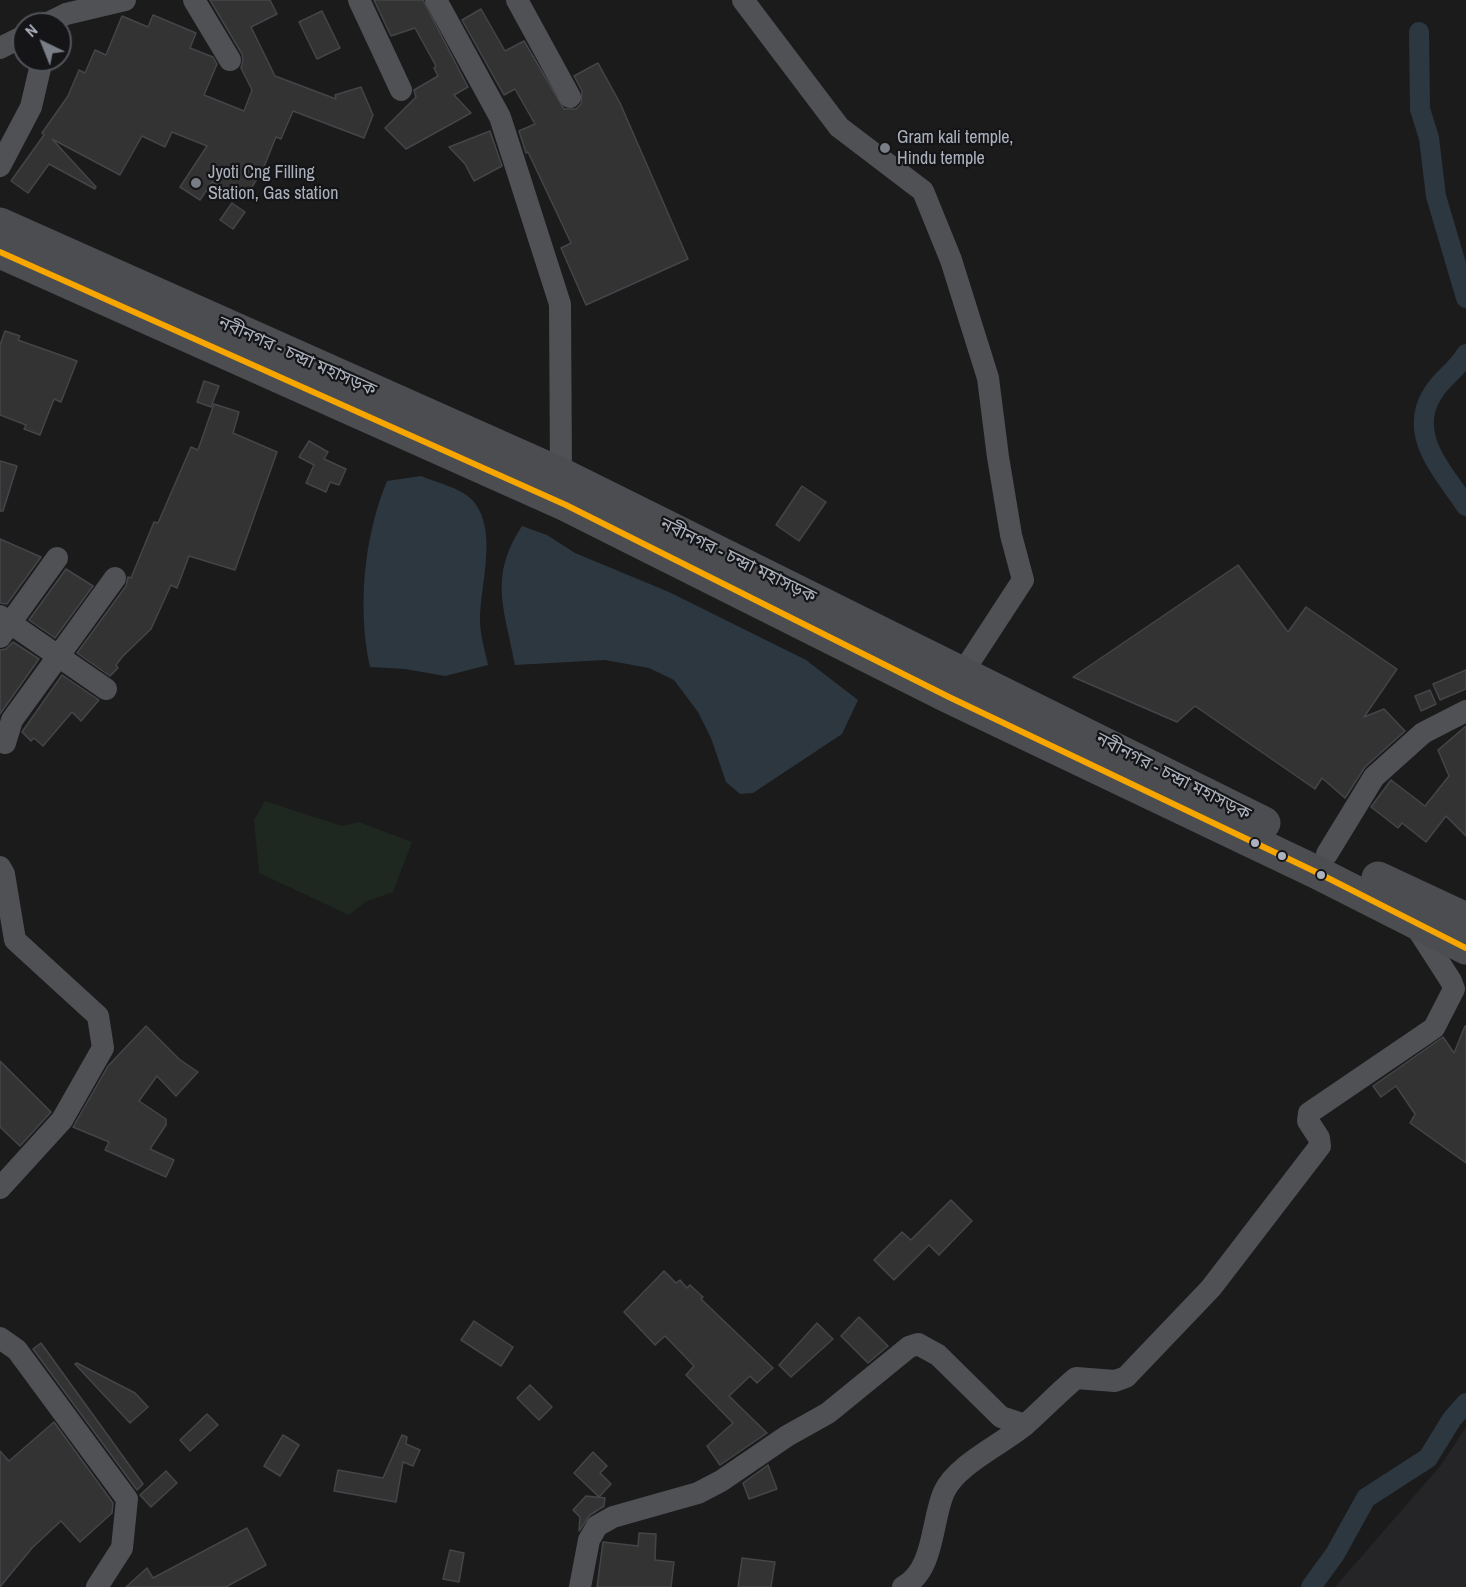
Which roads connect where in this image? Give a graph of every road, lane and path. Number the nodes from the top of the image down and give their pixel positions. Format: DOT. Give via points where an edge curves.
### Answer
graph roads {
  1 [pos="124,0"];
  2 [pos="194,0"];
  3 [pos="358,0"];
  4 [pos="436,0"];
  5 [pos="517,0"];
  6 [pos="743,0"];
  7 [pos="72,13"];
  8 [pos="230,60"];
  9 [pos="39,72"];
  10 [pos="401,90"];
  11 [pos="570,98"];
  12 [pos="0,166"];
  13 [pos="0,224"];
  14 [pos="0,252"];
  15 [pos="561,474"];
  16 [pos="57,558"];
  17 [pos="115,578"];
  18 [pos="4,626"];
  19 [pos="59,657"];
  20 [pos="963,672"];
  21 [pos="106,689"];
  22 [pos="1466,711"];
  23 [pos="1049,730"];
  24 [pos="5,743"];
  25 [pos="1327,854"];
  26 [pos="0,867"];
  27 [pos="1411,919"];
  28 [pos="1466,919"];
  29 [pos="1466,948"];
  30 [pos="0,1188"];
  31 [pos="0,1338"];
  32 [pos="1025,1425"];
  33 [pos="97,1587"];
  34 [pos="580,1587"];
  35 [pos="903,1587"];
  1 -- 7 [label="street"];
  2 -- 8 [label="street"];
  3 -- 10 [label="street"];
  4 -- 15 [label="street" via="500,117 560,304"];
  5 -- 11 [label="street"];
  6 -- 20 [label="street" via="839,127 923,191 951,260 988,378 1011,535 1023,580"];
  9 -- 12 [label="street" via="31,107"];
  13 -- 15 [label="highway, নবীনগর - চন্দ্রা মহাসড়ক"];
  14 -- 23 [label="highway, নবীনগর - চন্দ্রা মহাসড়ক" via="566,505"];
  15 -- 20 [label="highway, নবীনগর - চন্দ্রা মহাসড়ক"];
  16 -- 18 [label="street"];
  17 -- 19 [label="street"];
  18 -- 19 [label="street"];
  19 -- 21 [label="street"];
  19 -- 24 [label="street" via="12,720"];
  20 -- 23 [label="highway, নবীনগর - চন্দ্রা মহাসড়ক"];
  22 -- 25 [label="street" via="1423,733 1374,777"];
  23 -- 25 [label="highway, নবীনগর - চন্দ্রা মহাসড়ক"];
  23 -- 27 [label="highway, নবীনগর - চন্দ্রা মহাসড়ক"];
  25 -- 28 [label="highway, নবীনগর - চন্দ্রা মহাসড়ক"];
  26 -- 30 [label="street" via="15,940 98,1016 103,1048 62,1120"];
  27 -- 29 [label="highway, নবীনগর - চন্দ্রা মহাসড়ক"];
  27 -- 32 [label="street" via="1454,989 1438,1024 1309,1113 1308,1121 1320,1146 1210,1288 1126,1377 1115,1381 1076,1378"];
  31 -- 33 [label="street" via="17,1350 127,1499 122,1548"];
  32 -- 34 [label="street" via="1001,1417 938,1355 918,1344 909,1347 828,1413 721,1481 698,1493 613,1517 597,1526 589,1540"];
  32 -- 35 [label="street" via="968,1466 944,1491 927,1555 919,1571"];
}
